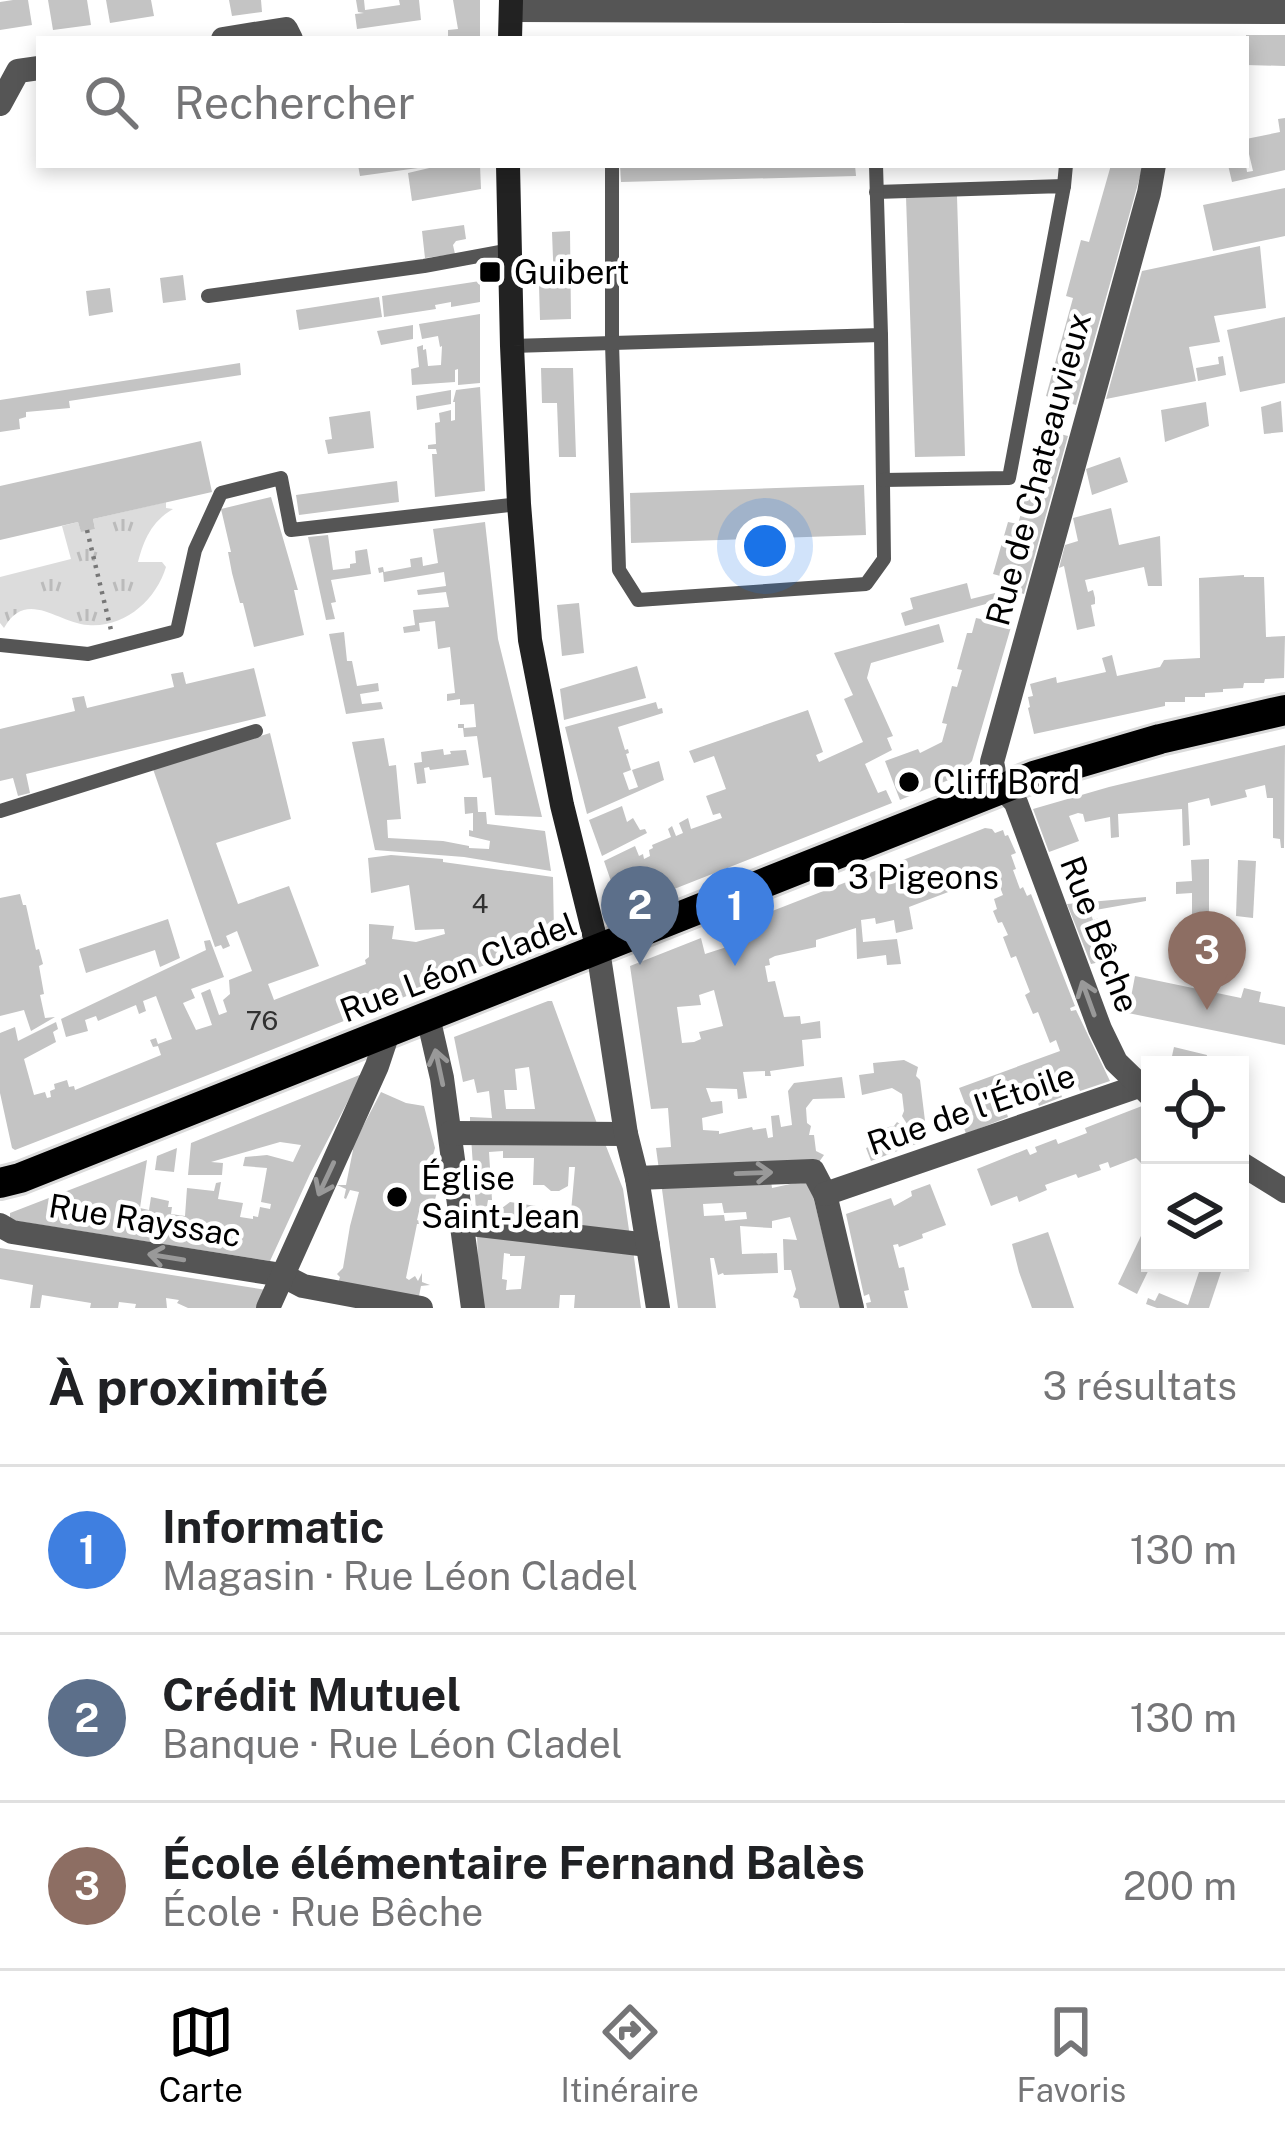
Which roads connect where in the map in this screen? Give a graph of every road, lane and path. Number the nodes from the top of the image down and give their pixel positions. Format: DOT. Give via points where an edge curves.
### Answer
graph roads {
  1 [pos="511,5"];
  2 [pos="1050,6"];
  3 [pos="1285,12"];
  4 [pos="1176,15"];
  5 [pos="242,36"];
  6 [pos="290,36"];
  7 [pos="510,36"];
  8 [pos="36,68"];
  9 [pos="0,104"];
  10 [pos="508,168"];
  11 [pos="612,168"];
  12 [pos="875,168"];
  13 [pos="1066,168"];
  14 [pos="1153,168"];
  15 [pos="1064,186"];
  16 [pos="877,192"];
  17 [pos="511,250"];
  18 [pos="208,296"];
  19 [pos="881,335"];
  20 [pos="612,343"];
  21 [pos="512,346"];
  22 [pos="883,479"];
  23 [pos="519,504"];
  24 [pos="87,530"];
  25 [pos="0,645"];
  26 [pos="116,647"];
  27 [pos="1285,710"];
  28 [pos="256,731"];
  29 [pos="1004,788"];
  30 [pos="0,811"];
  31 [pos="598,950"];
  32 [pos="428,1017"];
  33 [pos="388,1033"];
  34 [pos="1141,1087"];
  35 [pos="1141,1091"];
  36 [pos="450,1133"];
  37 [pos="626,1134"];
  38 [pos="1242,1164"];
  39 [pos="637,1178"];
  40 [pos="0,1183"];
  41 [pos="1285,1192"];
  42 [pos="824,1194"];
  43 [pos="463,1223"];
  44 [pos="0,1225"];
  45 [pos="648,1245"];
  46 [pos="282,1275"];
  47 [pos="268,1308"];
  48 [pos="422,1308"];
  49 [pos="473,1308"];
  50 [pos="658,1308"];
  51 [pos="852,1308"];
  1 -- 2 [label="street"];
  1 -- 7 [label="main road"];
  2 -- 4 [label="street"];
  3 -- 4 [label="street"];
  5 -- 6 [label="street" via="286,29"];
  8 -- 9 [label="street" via="18,71"];
  10 -- 17 [label="main road"];
  11 -- 20 [label="lane"];
  12 -- 16 [label="lane"];
  13 -- 15 [label="lane"];
  14 -- 29 [label="street, Rue de Chateauvieux" via="992,762"];
  15 -- 16 [label="lane"];
  15 -- 22 [label="lane" via="1009,478"];
  16 -- 19 [label="lane"];
  17 -- 18 [label="lane"];
  17 -- 21 [label="main road"];
  19 -- 20 [label="lane"];
  19 -- 22 [label="lane"];
  20 -- 21 [label="lane"];
  20 -- 22 [label="lane" via="619,570 638,600 866,584 884,559"];
  21 -- 23 [label="main road"];
  23 -- 26 [label="lane" via="292,530 280,478 221,494 195,550 177,631"];
  23 -- 31 [label="main road" via="530,640"];
  24 -- 26 [label="path"];
  25 -- 26 [label="lane" via="88,654"];
  27 -- 29 [label="main road, Rue Léon Cladel" via="1104,754"];
  28 -- 30 [label="lane"];
  29 -- 31 [label="main road, Rue Léon Cladel"];
  34 -- 29 [label="street, Rue Bêche, one-way" via="1100,1029"];
  31 -- 32 [label="main road, Rue Léon Cladel"];
  31 -- 37 [label="street"];
  32 -- 33 [label="main road, Rue Léon Cladel"];
  36 -- 32 [label="street, one-way"];
  33 -- 40 [label="main road, Rue Léon Cladel"];
  33 -- 46 [label="street, one-way"];
  35 -- 42 [label="street, Rue de l'Étoile"];
  36 -- 37 [label="street"];
  36 -- 43 [label="street"];
  37 -- 39 [label="street"];
  38 -- 41 [label="street"];
  39 -- 42 [label="street, one-way" via="812,1171"];
  39 -- 45 [label="street"];
  42 -- 51 [label="street"];
  43 -- 45 [label="street"];
  43 -- 49 [label="street"];
  46 -- 44 [label="street, Rue Rayssac, one-way"];
  45 -- 50 [label="street"];
  46 -- 47 [label="street"];
  46 -- 48 [label="street, Rue Rayssac"];
}
